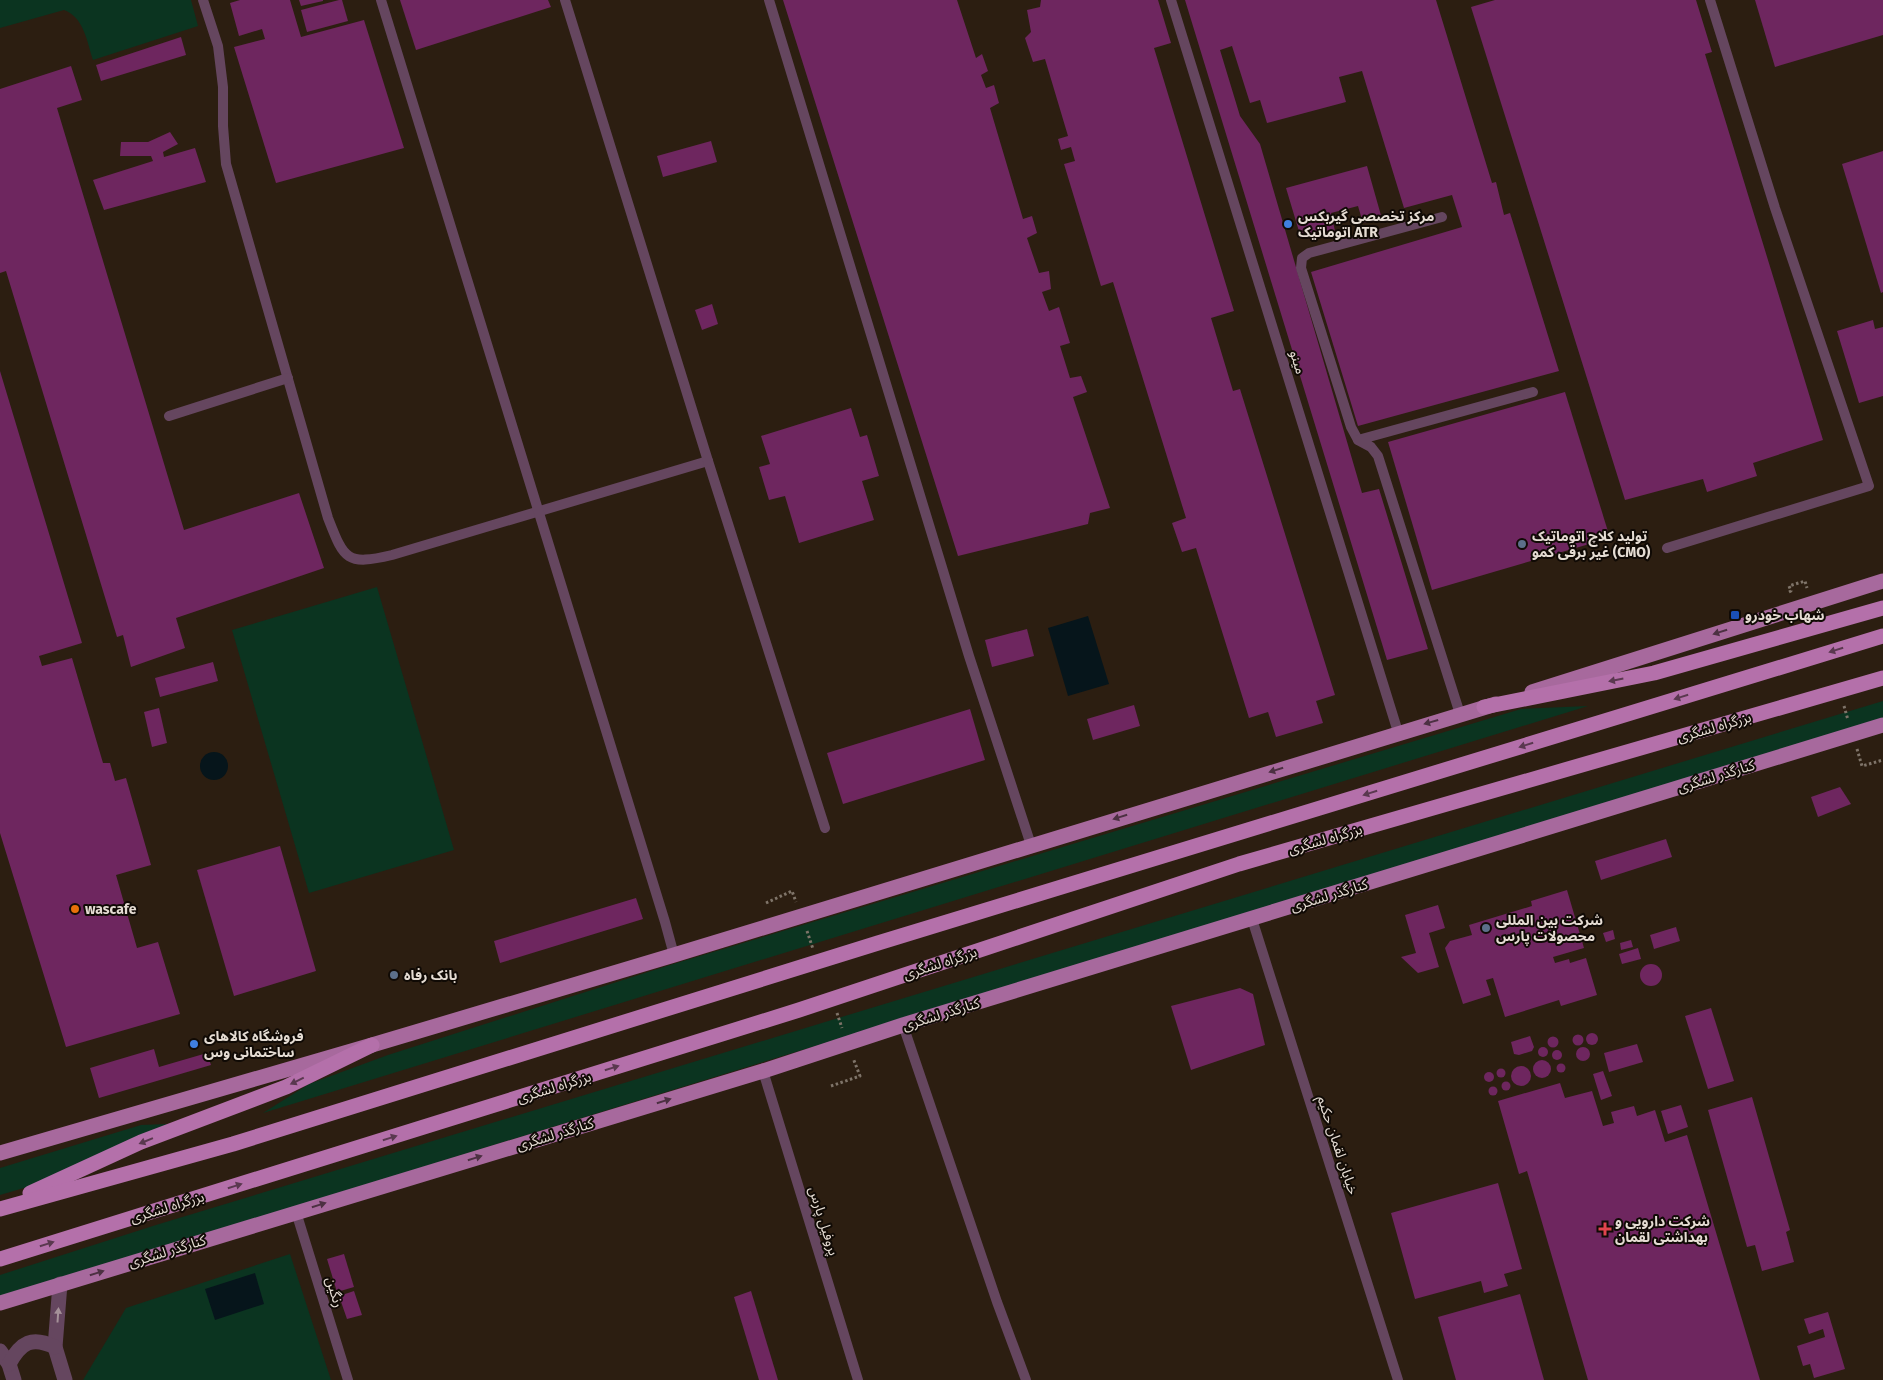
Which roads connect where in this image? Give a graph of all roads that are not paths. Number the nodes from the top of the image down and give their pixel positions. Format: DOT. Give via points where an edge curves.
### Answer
graph roads {
  1 [pos="204,0"];
  2 [pos="381,0"];
  3 [pos="565,0"];
  4 [pos="768,0"];
  5 [pos="1171,0"];
  6 [pos="1710,0"];
  7 [pos="1442,217"];
  8 [pos="288,378"];
  9 [pos="1533,392"];
  10 [pos="169,416"];
  11 [pos="1358,440"];
  12 [pos="708,461"];
  13 [pos="538,511"];
  14 [pos="1667,548"];
  15 [pos="1883,580"];
  16 [pos="1883,608"];
  17 [pos="1883,636"];
  18 [pos="1883,678"];
  19 [pos="1484,707"];
  20 [pos="1460,714"];
  21 [pos="1883,725"];
  22 [pos="1398,732"];
  23 [pos="825,828"];
  24 [pos="1031,844"];
  25 [pos="1252,919"];
  26 [pos="674,955"];
  27 [pos="903,1025"];
  28 [pos="372,1045"];
  29 [pos="763,1071"];
  30 [pos="0,1153"];
  31 [pos="0,1207"];
  32 [pos="296,1212"];
  33 [pos="0,1259"];
  34 [pos="60,1284"];
  35 [pos="0,1303"];
  36 [pos="55,1347"];
  37 [pos="4,1357"];
  38 [pos="14,1380"];
  39 [pos="66,1380"];
  40 [pos="348,1380"];
  41 [pos="858,1380"];
  42 [pos="1026,1380"];
  43 [pos="1398,1380"];
  1 -- 8 [label="lane" via="218,46 226,164"];
  2 -- 13 [label="lane"];
  3 -- 12 [label="lane"];
  4 -- 24 [label="lane" via="969,656"];
  5 -- 22 [label="lane, مینو"];
  6 -- 14 [label="lane" via="1774,208 1869,486"];
  7 -- 11 [label="lane" via="1309,253 1302,258 1301,268 1351,427"];
  8 -- 10 [label="lane"];
  8 -- 13 [label="lane" via="328,518 344,554 369,561"];
  9 -- 11 [label="lane"];
  11 -- 20 [label="lane" via="1371,447 1378,456"];
  12 -- 13 [label="lane"];
  12 -- 23 [label="lane"];
  13 -- 26 [label="lane"];
  15 -- 19 [label="main road, one-way"];
  16 -- 19 [label="highway, one-way" via="1654,673"];
  17 -- 31 [label="highway, one-way" via="242,1141"];
  33 -- 18 [label="highway, بزرگراه لشگری, one-way" via="799,1010 1240,864"];
  19 -- 20 [label="main road"];
  20 -- 22 [label="main road, one-way"];
  21 -- 25 [label="main road, کنارگذر لشگری"];
  22 -- 24 [label="main road, one-way"];
  24 -- 26 [label="main road"];
  25 -- 27 [label="main road, کنارگذر لشگری"];
  25 -- 43 [label="lane, خیابان لقمان حکیم"];
  26 -- 28 [label="main road"];
  27 -- 29 [label="main road, کنارگذر لشگری"];
  27 -- 42 [label="lane"];
  28 -- 30 [label="main road"];
  28 -- 31 [label="highway, one-way" via="286,1086 141,1142"];
  32 -- 29 [label="main road, کنارگذر لشگری, one-way"];
  29 -- 41 [label="lane, پروفیل پارس"];
  34 -- 32 [label="main road, کنارگذر لشگری, one-way"];
  32 -- 40 [label="lane, رنگین"];
  34 -- 35 [label="main road, کنارگذر لشگری"];
  36 -- 34 [label="street, one-way"];
  36 -- 37 [label="street" via="44,1341 31,1341"];
  36 -- 39 [label="street"];
  37 -- 38 [label="street"];
}
